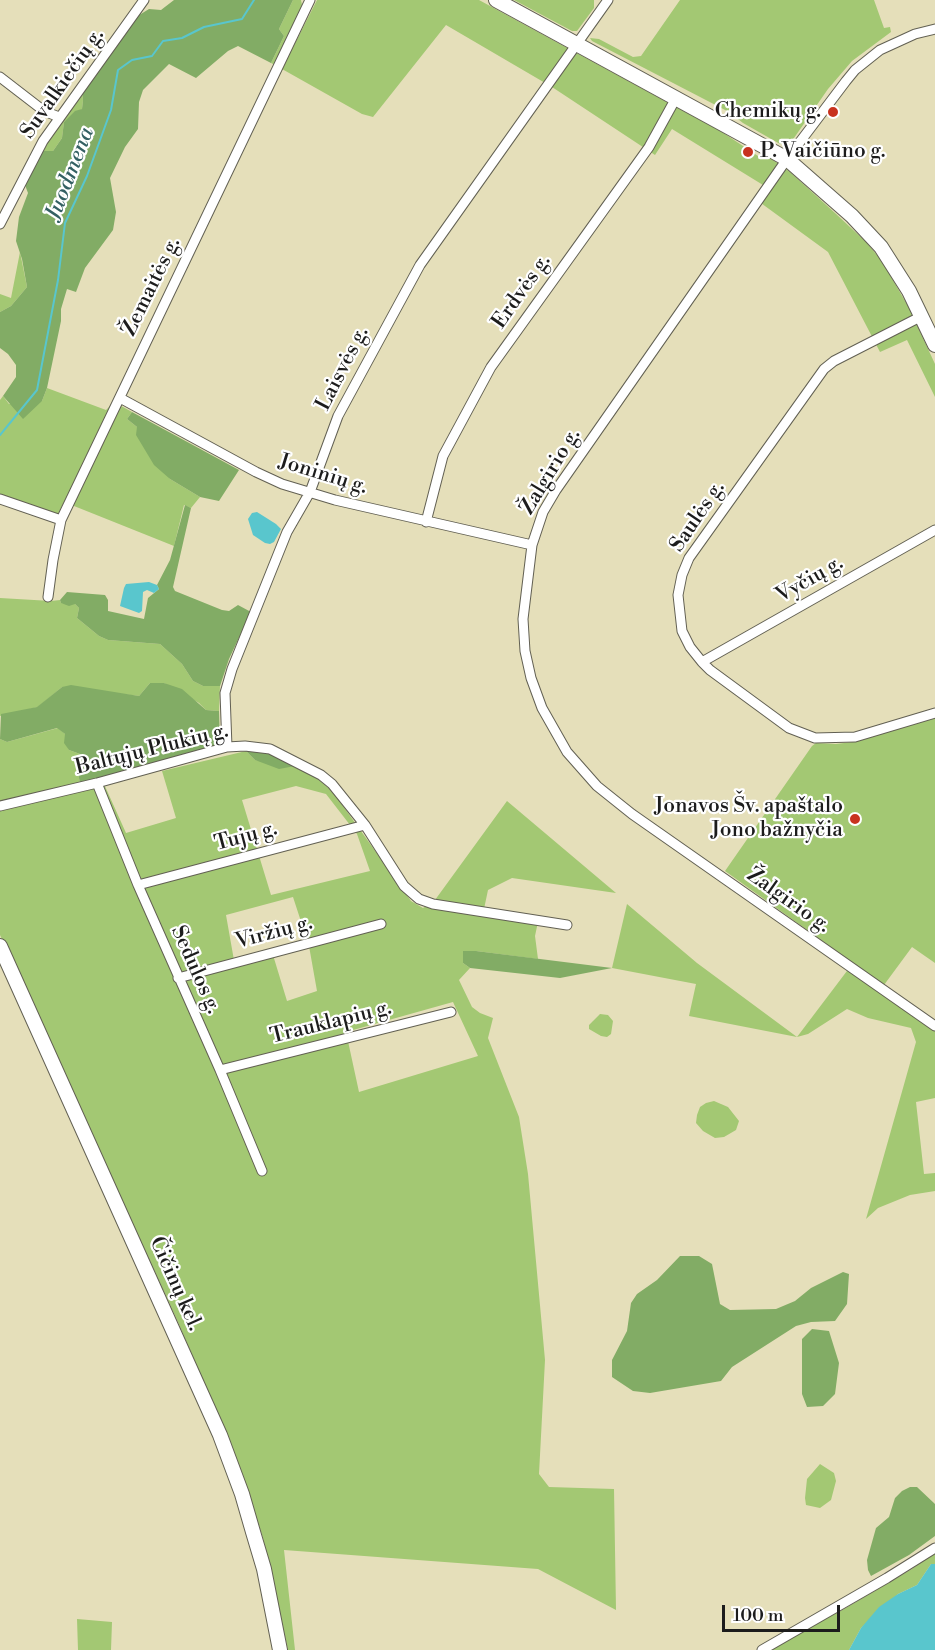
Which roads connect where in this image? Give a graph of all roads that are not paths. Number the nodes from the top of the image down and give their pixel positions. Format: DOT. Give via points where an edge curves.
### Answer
graph roads {
  1 [pos="144,0"];
  2 [pos="310,0"];
  3 [pos="496,0"];
  4 [pos="608,0"];
  5 [pos="935,29"];
  6 [pos="576,45"];
  7 [pos="0,77"];
  8 [pos="676,98"];
  9 [pos="59,117"];
  10 [pos="787,159"];
  11 [pos="0,224"];
  12 [pos="921,316"];
  13 [pos="935,345"];
  14 [pos="120,398"];
  15 [pos="310,492"];
  16 [pos="0,499"];
  17 [pos="61,520"];
  18 [pos="426,522"];
  19 [pos="935,530"];
  20 [pos="532,545"];
  21 [pos="48,597"];
  22 [pos="702,662"];
  23 [pos="935,713"];
  24 [pos="227,747"];
  25 [pos="97,783"];
  26 [pos="0,806"];
  27 [pos="365,825"];
  28 [pos="138,885"];
  29 [pos="381,924"];
  30 [pos="567,925"];
  31 [pos="0,946"];
  32 [pos="178,978"];
  33 [pos="451,1012"];
  34 [pos="935,1026"];
  35 [pos="220,1070"];
  36 [pos="262,1171"];
  37 [pos="935,1548"];
  38 [pos="280,1650"];
  39 [pos="762,1650"];
  1 -- 9 [label="street, Suvalkiečių g."];
  2 -- 14 [label="street, Žemaitės g."];
  3 -- 6 [label="main road"];
  4 -- 6 [label="street, Laisvės g."];
  5 -- 10 [label="street" via="880,50 855,70"];
  6 -- 8 [label="main road"];
  6 -- 15 [label="street, Laisvės g." via="408,285 338,416"];
  7 -- 9 [label="street" via="44,111"];
  8 -- 10 [label="main road"];
  8 -- 18 [label="street, Erdvės g." via="649,147 491,367 443,456"];
  9 -- 11 [label="street, Suvalkiečių g." via="34,156"];
  10 -- 12 [label="main road" via="882,247"];
  10 -- 20 [label="street, Žalgirio g." via="556,490 543,512"];
  12 -- 13 [label="main road"];
  12 -- 22 [label="street, Saulės g." via="825,369 689,558 678,595 679,615 682,631"];
  14 -- 15 [label="street, Joninių g." via="256,472"];
  14 -- 17 [label="street, Žemaitės g."];
  15 -- 18 [label="street, Joninių g."];
  15 -- 24 [label="street, Laisvės g." via="287,532 232,669 225,693"];
  16 -- 17 [label="street"];
  17 -- 21 [label="street, Žemaitės g."];
  18 -- 20 [label="street, Joninių g."];
  19 -- 22 [label="street, Vyčių g."];
  20 -- 34 [label="street, Žalgirio g." via="524,619 525,651 542,708 567,752 597,786 632,814"];
  22 -- 23 [label="street, Saulės g." via="789,728 815,738 855,737"];
  24 -- 25 [label="street, Baltųjų Plukių g."];
  24 -- 27 [label="street, Baltųjų Plukių g." via="270,749 321,775 333,784"];
  25 -- 26 [label="street, Baltųjų Plukių g."];
  25 -- 28 [label="street, Sedulos g."];
  27 -- 28 [label="street, Tujų g."];
  27 -- 30 [label="street, Baltųjų Plukių g." via="404,886 419,899"];
  28 -- 32 [label="street, Sedulos g."];
  29 -- 32 [label="street, Viržių g."];
  31 -- 38 [label="main road, Čičinų kel." via="220,1435 264,1569"];
  32 -- 35 [label="street, Sedulos g."];
  33 -- 35 [label="street, Trauklapių g."];
  35 -- 36 [label="street, Sedulos g."];
  37 -- 39 [label="street"];
}
